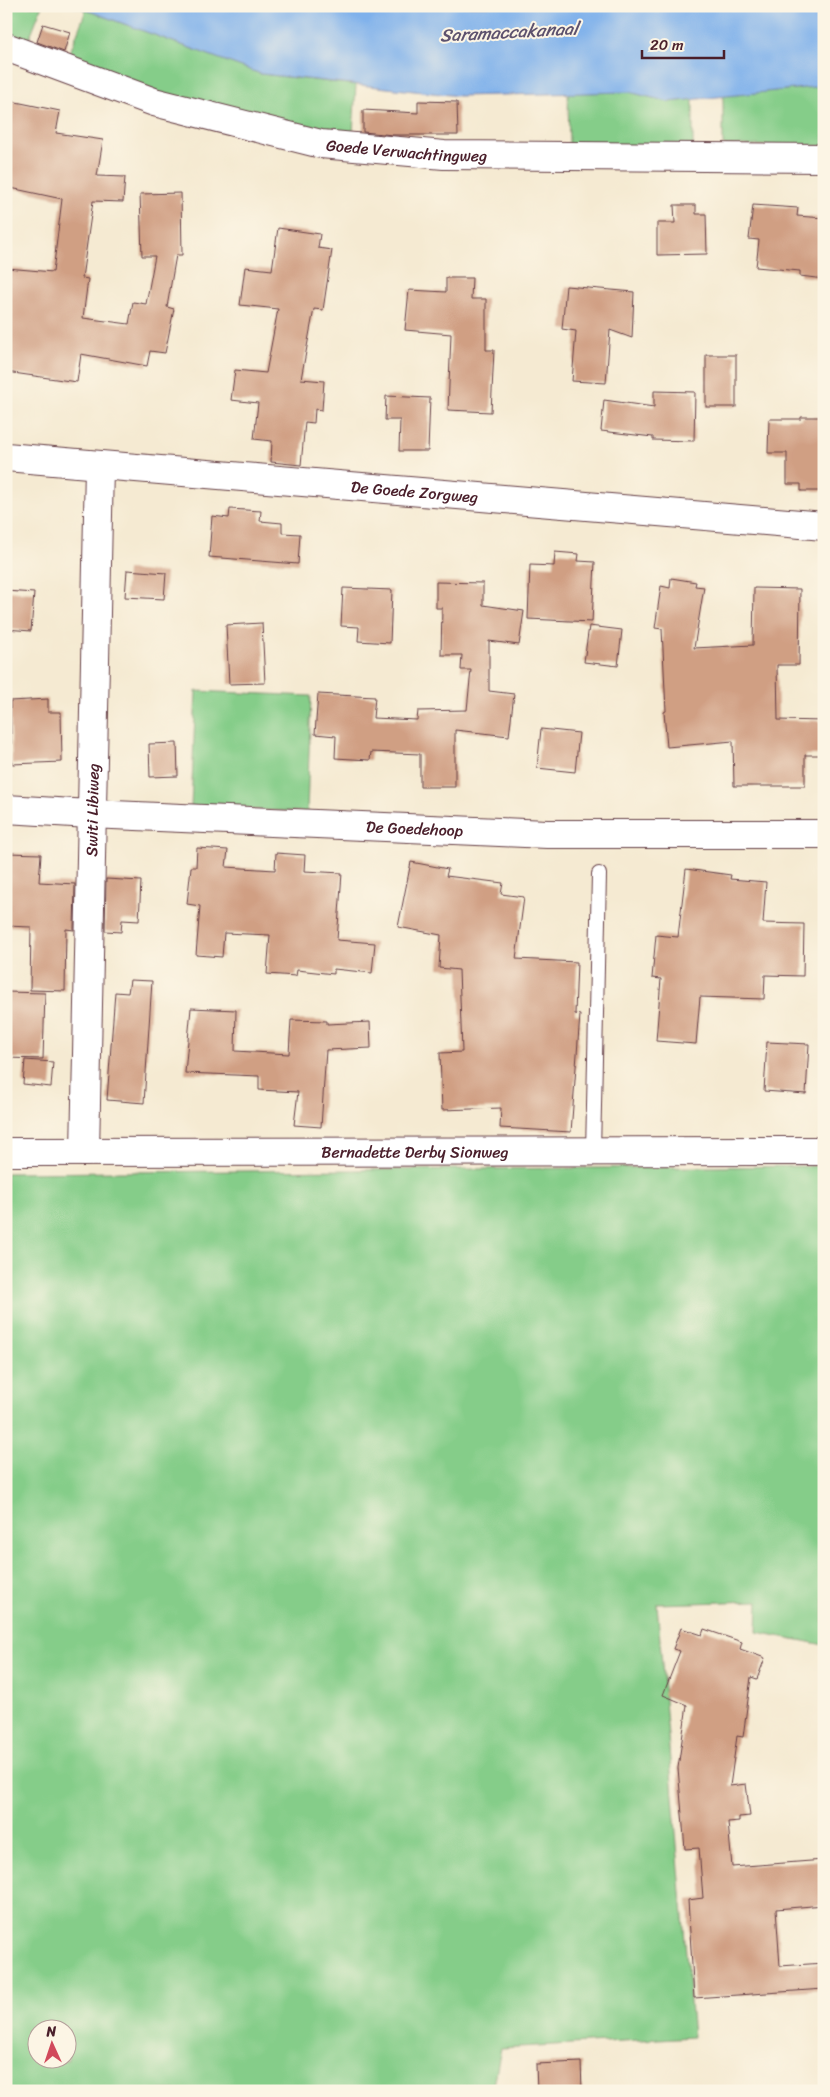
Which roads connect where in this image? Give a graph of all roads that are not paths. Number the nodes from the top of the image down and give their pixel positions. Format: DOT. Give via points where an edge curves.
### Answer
graph roads {
  1 [pos="6,47"];
  2 [pos="824,158"];
  3 [pos="6,457"];
  4 [pos="99,466"];
  5 [pos="824,526"];
  6 [pos="6,809"];
  7 [pos="90,814"];
  8 [pos="824,834"];
  9 [pos="599,874"];
  10 [pos="824,1151"];
  11 [pos="6,1152"];
  12 [pos="84,1152"];
  13 [pos="594,1152"];
  1 -- 2 [label="street, Goede Verwachtingweg" via="154,102 321,144 444,155"];
  3 -- 4 [label="street, De Goede Zorgweg"];
  4 -- 5 [label="street, De Goede Zorgweg"];
  4 -- 7 [label="street, Switi Libiweg"];
  6 -- 7 [label="street, De Goedehoop"];
  7 -- 8 [label="street, De Goedehoop" via="547,834"];
  7 -- 12 [label="street, Switi Libiweg"];
  9 -- 13 [label="lane"];
  10 -- 13 [label="street, Bernadette Derby Sionweg"];
  11 -- 12 [label="street, Bernadette Derby Sionweg"];
  12 -- 13 [label="street, Bernadette Derby Sionweg"];
}
